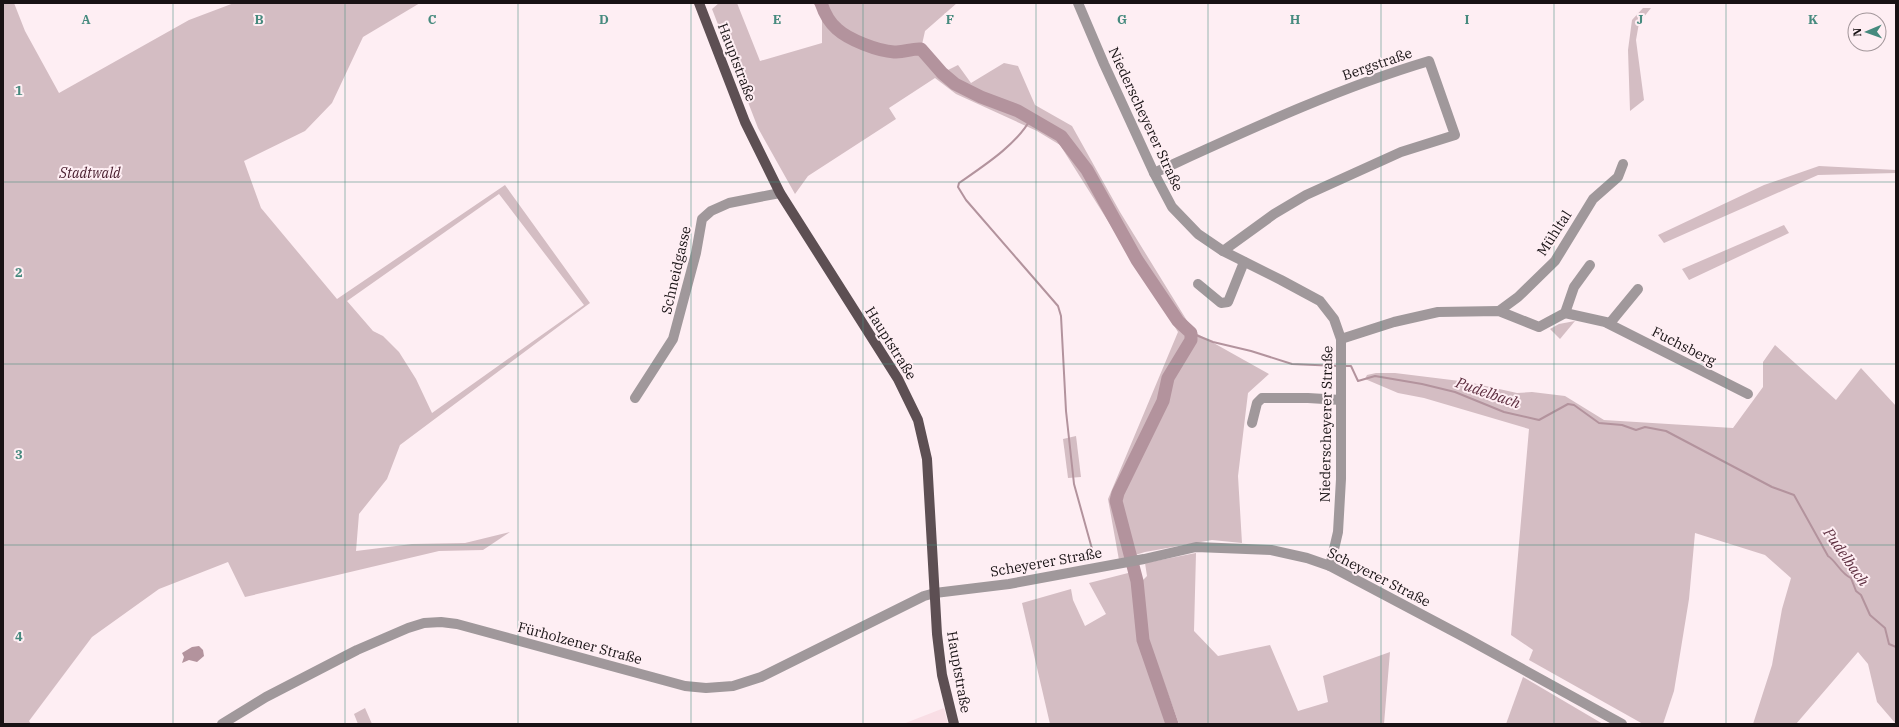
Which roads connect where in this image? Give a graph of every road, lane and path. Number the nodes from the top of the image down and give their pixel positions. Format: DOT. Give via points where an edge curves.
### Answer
graph roads {
  1 [pos="1078,3"];
  2 [pos="700,6"];
  3 [pos="1623,164"];
  4 [pos="1154,173"];
  5 [pos="780,193"];
  6 [pos="1223,251"];
  7 [pos="1244,262"];
  8 [pos="1590,265"];
  9 [pos="1198,284"];
  10 [pos="1638,289"];
  11 [pos="1499,311"];
  12 [pos="1565,313"];
  13 [pos="1607,322"];
  14 [pos="1342,339"];
  15 [pos="1748,394"];
  16 [pos="635,398"];
  17 [pos="1341,400"];
  18 [pos="1252,423"];
  19 [pos="1330,566"];
  20 [pos="934,593"];
  21 [pos="222,724"];
  22 [pos="954,724"];
  23 [pos="1622,724"];
  1 -- 4 [label="street, Niederscheyerer Straße"];
  2 -- 5 [label="main road, Hauptstraße" via="745,122"];
  3 -- 11 [label="street, Mühltal" via="1618,177 1593,199 1555,261 1518,298"];
  4 -- 6 [label="street, Niederscheyerer Straße" via="1172,207 1198,234"];
  4 -- 6 [label="street, Bergstraße" via="1343,91 1429,61 1456,135 1400,152 1306,195 1274,214"];
  5 -- 16 [label="street, Schneidgasse" via="730,203 711,211 702,219 696,253 672,339"];
  5 -- 20 [label="main road, Hauptstraße" via="898,379 918,420 927,459"];
  6 -- 7 [label="street, Niederscheyerer Straße"];
  7 -- 9 [label="street" via="1228,302 1221,303"];
  7 -- 14 [label="street, Niederscheyerer Straße" via="1320,301 1334,319"];
  8 -- 12 [label="street" via="1574,287"];
  10 -- 13 [label="street" via="1610,323"];
  11 -- 12 [label="street" via="1539,327"];
  11 -- 14 [label="street" via="1438,312 1394,322"];
  12 -- 13 [label="street, Fuchsberg"];
  13 -- 15 [label="street, Fuchsberg"];
  14 -- 17 [label="street, Niederscheyerer Straße"];
  17 -- 18 [label="street" via="1262,398 1257,403"];
  17 -- 19 [label="street, Niederscheyerer Straße" via="1338,532"];
  19 -- 20 [label="street, Scheyerer Straße" via="1271,550 1196,547 1009,584"];
  19 -- 23 [label="street, Scheyerer Straße"];
  20 -- 21 [label="street, Fürholzener Straße" via="760,678 733,686 706,688 685,686 457,624 424,623 357,650 266,696"];
  20 -- 22 [label="main road, Hauptstraße" via="942,675"];
}
